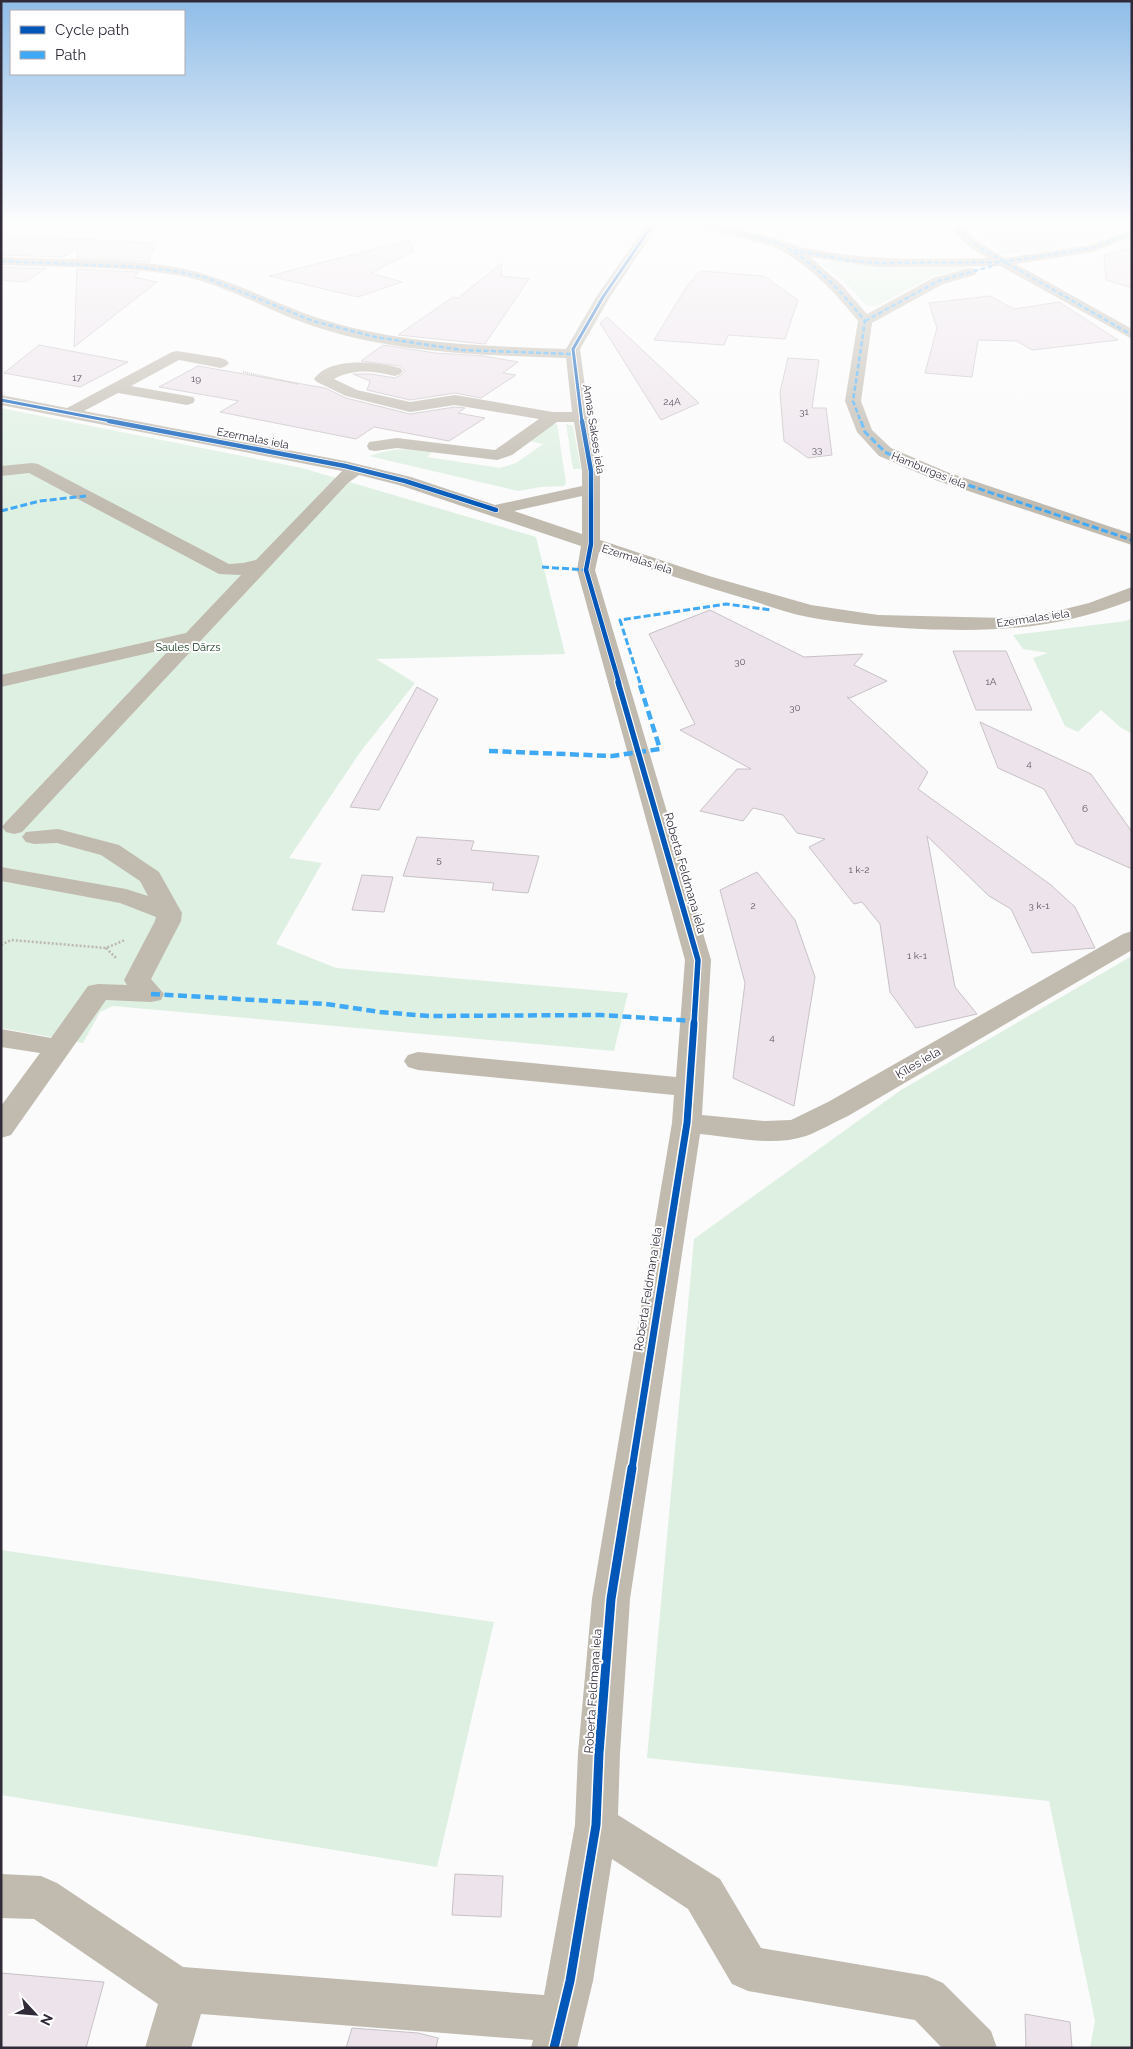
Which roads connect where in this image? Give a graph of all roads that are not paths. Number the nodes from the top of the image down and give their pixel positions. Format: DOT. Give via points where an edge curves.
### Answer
graph roads {
  1 [pos="302,317"];
  2 [pos="592,317"];
  3 [pos="861,317"];
  4 [pos="873,317"];
  5 [pos="1100,317"];
  6 [pos="865,321"];
  7 [pos="1132,335"];
  8 [pos="573,354"];
  9 [pos="221,363"];
  10 [pos="394,370"];
  11 [pos="116,388"];
  12 [pos="1,400"];
  13 [pos="187,400"];
  14 [pos="410,407"];
  15 [pos="71,412"];
  16 [pos="553,417"];
  17 [pos="581,417"];
  18 [pos="375,446"];
  19 [pos="350,468"];
  20 [pos="1,471"];
  21 [pos="592,490"];
  22 [pos="496,510"];
  23 [pos="1132,540"];
  24 [pos="591,544"];
  25 [pos="264,563"];
  26 [pos="1132,593"];
  27 [pos="193,637"];
  28 [pos="1,681"];
  29 [pos="11,829"];
  30 [pos="1,869"];
  31 [pos="1,874"];
  32 [pos="168,917"];
  33 [pos="1132,939"];
  34 [pos="1,1038"];
  35 [pos="58,1048"];
  36 [pos="418,1061"];
  37 [pos="689,1086"];
  38 [pos="687,1123"];
  39 [pos="1,1128"];
  40 [pos="596,1825"];
  41 [pos="1,1896"];
  42 [pos="185,1989"];
  43 [pos="557,2034"];
  44 [pos="168,2048"];
  45 [pos="974,2048"];
  1 -- 8 [label="street" via="375,337 462,350"];
  2 -- 8 [label="street"];
  3 -- 6 [label="street"];
  4 -- 6 [label="street"];
  5 -- 7 [label="street"];
  6 -- 23 [label="street, Hamburgas iela" via="852,401 865,432 885,452 942,476"];
  8 -- 17 [label="street, Annas Sakses iela"];
  9 -- 11 [label="street" via="177,355"];
  10 -- 14 [label="street" via="354,366 338,369 322,379 352,393"];
  11 -- 13 [label="street"];
  11 -- 15 [label="street"];
  12 -- 15 [label="street, Ezermalas iela"];
  14 -- 16 [label="street" via="455,400"];
  14 -- 18 [label="street"];
  15 -- 19 [label="street, Ezermalas iela"];
  16 -- 17 [label="street"];
  16 -- 18 [label="street" via="497,455 397,443"];
  17 -- 21 [label="street, Annas Sakses iela"];
  18 -- 19 [label="street"];
  19 -- 22 [label="street, Ezermalas iela" via="406,481"];
  19 -- 25 [label="street"];
  20 -- 25 [label="street" via="32,468 226,570"];
  21 -- 22 [label="street"];
  21 -- 24 [label="street, Annas Sakses iela"];
  22 -- 24 [label="street, Ezermalas iela"];
  24 -- 26 [label="street, Ezermalas iela" via="810,611 878,621 1006,624 1054,618"];
  24 -- 37 [label="street, Roberta Feldmaņa iela" via="586,570 698,960"];
  25 -- 27 [label="street"];
  27 -- 28 [label="street"];
  27 -- 29 [label="street"];
  29 -- 30 [label="street" via="37,848 27,859"];
  29 -- 32 [label="street" via="58,836 110,850 150,877"];
  31 -- 32 [label="street" via="126,897"];
  32 -- 35 [label="street" via="137,980 151,994 98,992"];
  33 -- 38 [label="street, Ķīles iela" via="838,1109 796,1129 765,1131"];
  34 -- 35 [label="street"];
  35 -- 39 [label="street"];
  36 -- 37 [label="street"];
  37 -- 38 [label="street, Roberta Feldmaņa iela"];
  38 -- 40 [label="street, Roberta Feldmaņa iela" via="611,1599"];
  40 -- 43 [label="street, Roberta Feldmaņa iela" via="570,1981"];
  40 -- 45 [label="street" via="704,1894 748,1968 927,1998"];
  41 -- 42 [label="street" via="41,1898 176,1989"];
  42 -- 43 [label="street"];
  42 -- 44 [label="street"];
}
